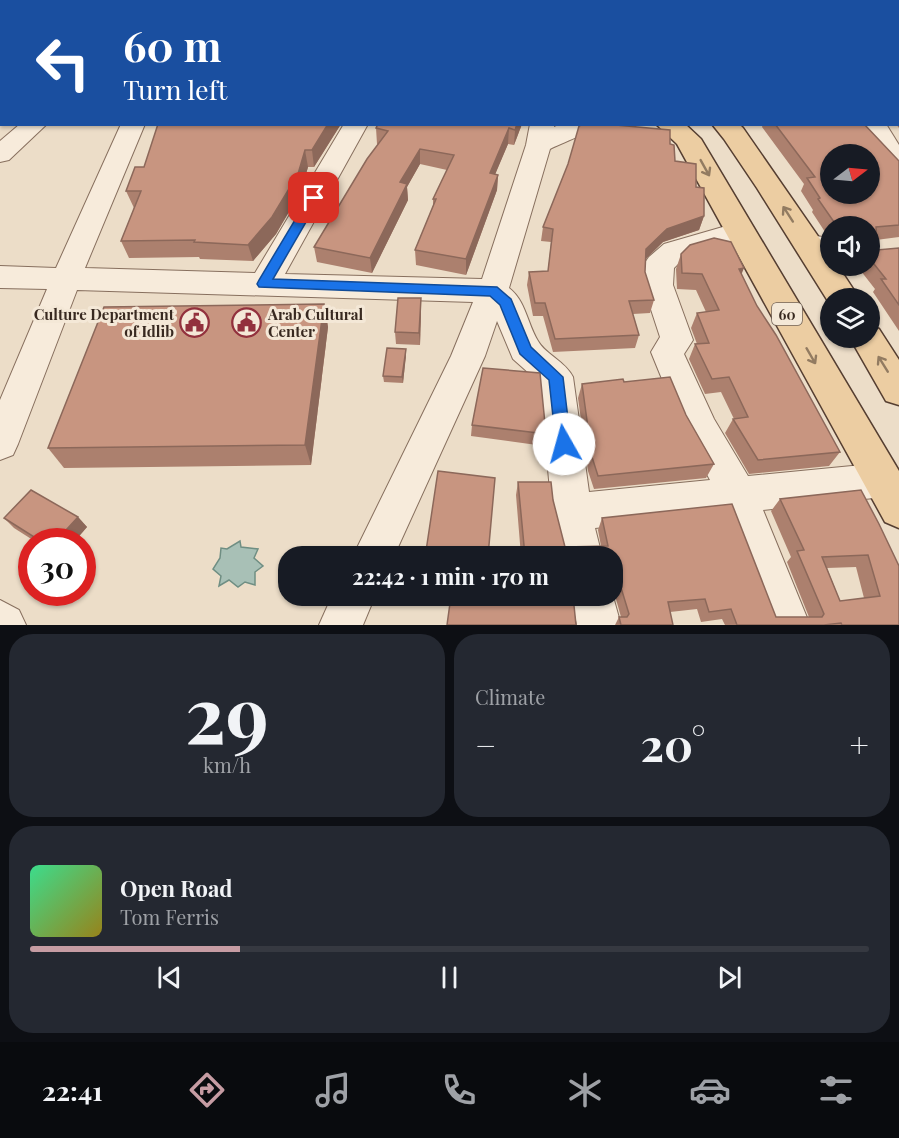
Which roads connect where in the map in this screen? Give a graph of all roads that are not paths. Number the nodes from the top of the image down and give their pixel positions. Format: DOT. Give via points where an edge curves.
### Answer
graph roads {
  1 [pos="33,126"];
  2 [pos="132,126"];
  3 [pos="355,126"];
  4 [pos="581,126"];
  5 [pos="668,126"];
  6 [pos="874,126"];
  7 [pos="730,128"];
  8 [pos="540,135"];
  9 [pos="0,154"];
  10 [pos="899,165"];
  11 [pos="740,232"];
  12 [pos="820,246"];
  13 [pos="0,277"];
  14 [pos="66,279"];
  15 [pos="264,284"];
  16 [pos="493,291"];
  17 [pos="873,348"];
  18 [pos="899,390"];
  19 [pos="0,444"];
  20 [pos="891,494"];
  21 [pos="738,495"];
  22 [pos="572,512"];
  23 [pos="378,546"];
  24 [pos="580,546"];
  25 [pos="349,606"];
  26 [pos="594,606"];
  27 [pos="0,622"];
  28 [pos="4,625"];
  29 [pos="340,625"];
  30 [pos="599,625"];
  31 [pos="788,625"];
  1 -- 9 [label="street"];
  2 -- 14 [label="street"];
  3 -- 15 [label="street"];
  4 -- 8 [label="street"];
  5 -- 11 [label="main road, 60, one-way" via="688,139"];
  6 -- 10 [label="street"];
  12 -- 7 [label="main road, one-way"];
  8 -- 16 [label="street"];
  11 -- 20 [label="main road, 60, one-way"];
  11 -- 21 [label="street" via="674,250 659,264 658,285 677,340 667,352 700,428"];
  13 -- 14 [label="street"];
  14 -- 15 [label="street"];
  14 -- 19 [label="street"];
  15 -- 16 [label="street"];
  16 -- 22 [label="street" via="506,302 525,350 556,377"];
  16 -- 23 [label="street" via="468,356"];
  18 -- 17 [label="main road, one-way"];
  20 -- 21 [label="street"];
  21 -- 22 [label="street"];
  21 -- 31 [label="street"];
  22 -- 24 [label="street"];
  25 -- 29 [label="street"];
  26 -- 30 [label="street"];
  27 -- 28 [label="street"];
}
